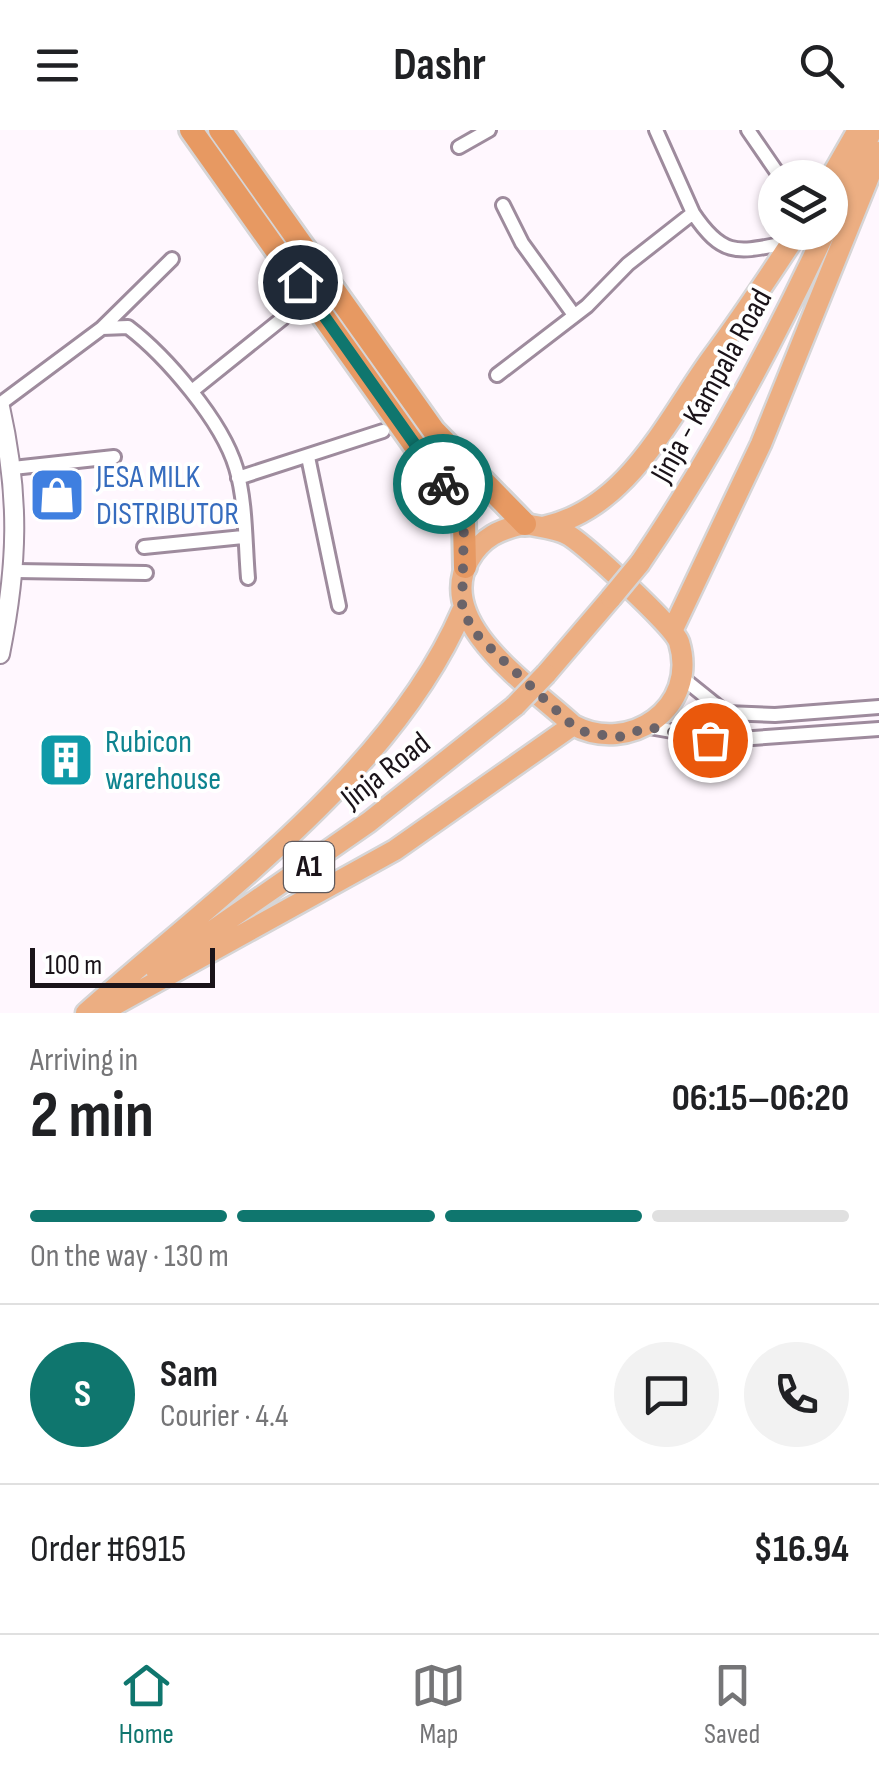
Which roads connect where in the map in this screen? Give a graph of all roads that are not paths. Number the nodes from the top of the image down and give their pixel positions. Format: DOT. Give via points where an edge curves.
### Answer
graph roads {
  1 [pos="191,130"];
  2 [pos="220,130"];
  3 [pos="490,130"];
  4 [pos="656,130"];
  5 [pos="748,130"];
  6 [pos="858,130"];
  7 [pos="872,130"];
  8 [pos="459,147"];
  9 [pos="879,152"];
  10 [pos="769,160"];
  11 [pos="841,160"];
  12 [pos="848,183"];
  13 [pos="503,205"];
  14 [pos="693,213"];
  15 [pos="758,245"];
  16 [pos="786,250"];
  17 [pos="817,250"];
  18 [pos="172,259"];
  19 [pos="574,316"];
  20 [pos="283,318"];
  21 [pos="102,328"];
  22 [pos="497,374"];
  23 [pos="192,391"];
  24 [pos="0,406"];
  25 [pos="382,431"];
  26 [pos="4,446"];
  27 [pos="114,457"];
  28 [pos="308,458"];
  29 [pos="13,468"];
  30 [pos="238,478"];
  31 [pos="8,512"];
  32 [pos="533,526"];
  33 [pos="243,537"];
  34 [pos="144,548"];
  35 [pos="11,566"];
  36 [pos="465,567"];
  37 [pos="146,573"];
  38 [pos="248,578"];
  39 [pos="340,606"];
  40 [pos="462,611"];
  41 [pos="674,630"];
  42 [pos="0,654"];
  43 [pos="680,676"];
  44 [pos="514,706"];
  45 [pos="879,707"];
  46 [pos="572,725"];
  47 [pos="649,727"];
  48 [pos="879,729"];
  49 [pos="89,1013"];
  50 [pos="100,1013"];
  1 -- 36 [label="highway" via="457,505"];
  2 -- 32 [label="highway" via="434,431"];
  3 -- 8 [label="street"];
  4 -- 14 [label="street"];
  5 -- 10 [label="street"];
  6 -- 11 [label="highway"];
  7 -- 12 [label="highway"];
  9 -- 41 [label="highway" via="761,444"];
  13 -- 19 [label="street"];
  14 -- 15 [label="street" via="721,247"];
  14 -- 19 [label="street"];
  16 -- 32 [label="highway" via="640,461 583,514"];
  17 -- 44 [label="highway, Jinja - Kampala Road / A1, bridge" via="731,421 640,563"];
  18 -- 21 [label="street"];
  19 -- 22 [label="street"];
  20 -- 23 [label="street"];
  21 -- 23 [label="street" via="128,326"];
  21 -- 24 [label="street"];
  23 -- 30 [label="street"];
  24 -- 26 [label="main road"];
  25 -- 28 [label="street"];
  26 -- 29 [label="main road"];
  27 -- 29 [label="street"];
  28 -- 30 [label="street"];
  28 -- 39 [label="street"];
  29 -- 31 [label="main road"];
  30 -- 33 [label="street"];
  31 -- 35 [label="main road"];
  32 -- 36 [label="highway" via="488,536"];
  32 -- 41 [label="highway" via="568,534"];
  33 -- 34 [label="street"];
  33 -- 38 [label="street"];
  35 -- 37 [label="street"];
  35 -- 42 [label="main road"];
  36 -- 40 [label="highway"];
  40 -- 46 [label="highway" via="479,637"];
  40 -- 49 [label="highway" via="384,732 327,796"];
  41 -- 43 [label="highway"];
  43 -- 45 [label="street" via="726,713"];
  43 -- 47 [label="highway" via="667,710"];
  44 -- 49 [label="highway, Jinja Road / A1" via="313,864"];
  46 -- 47 [label="highway" via="619,737"];
  46 -- 50 [label="highway" via="394,850"];
  47 -- 48 [label="street" via="724,740"];
}
